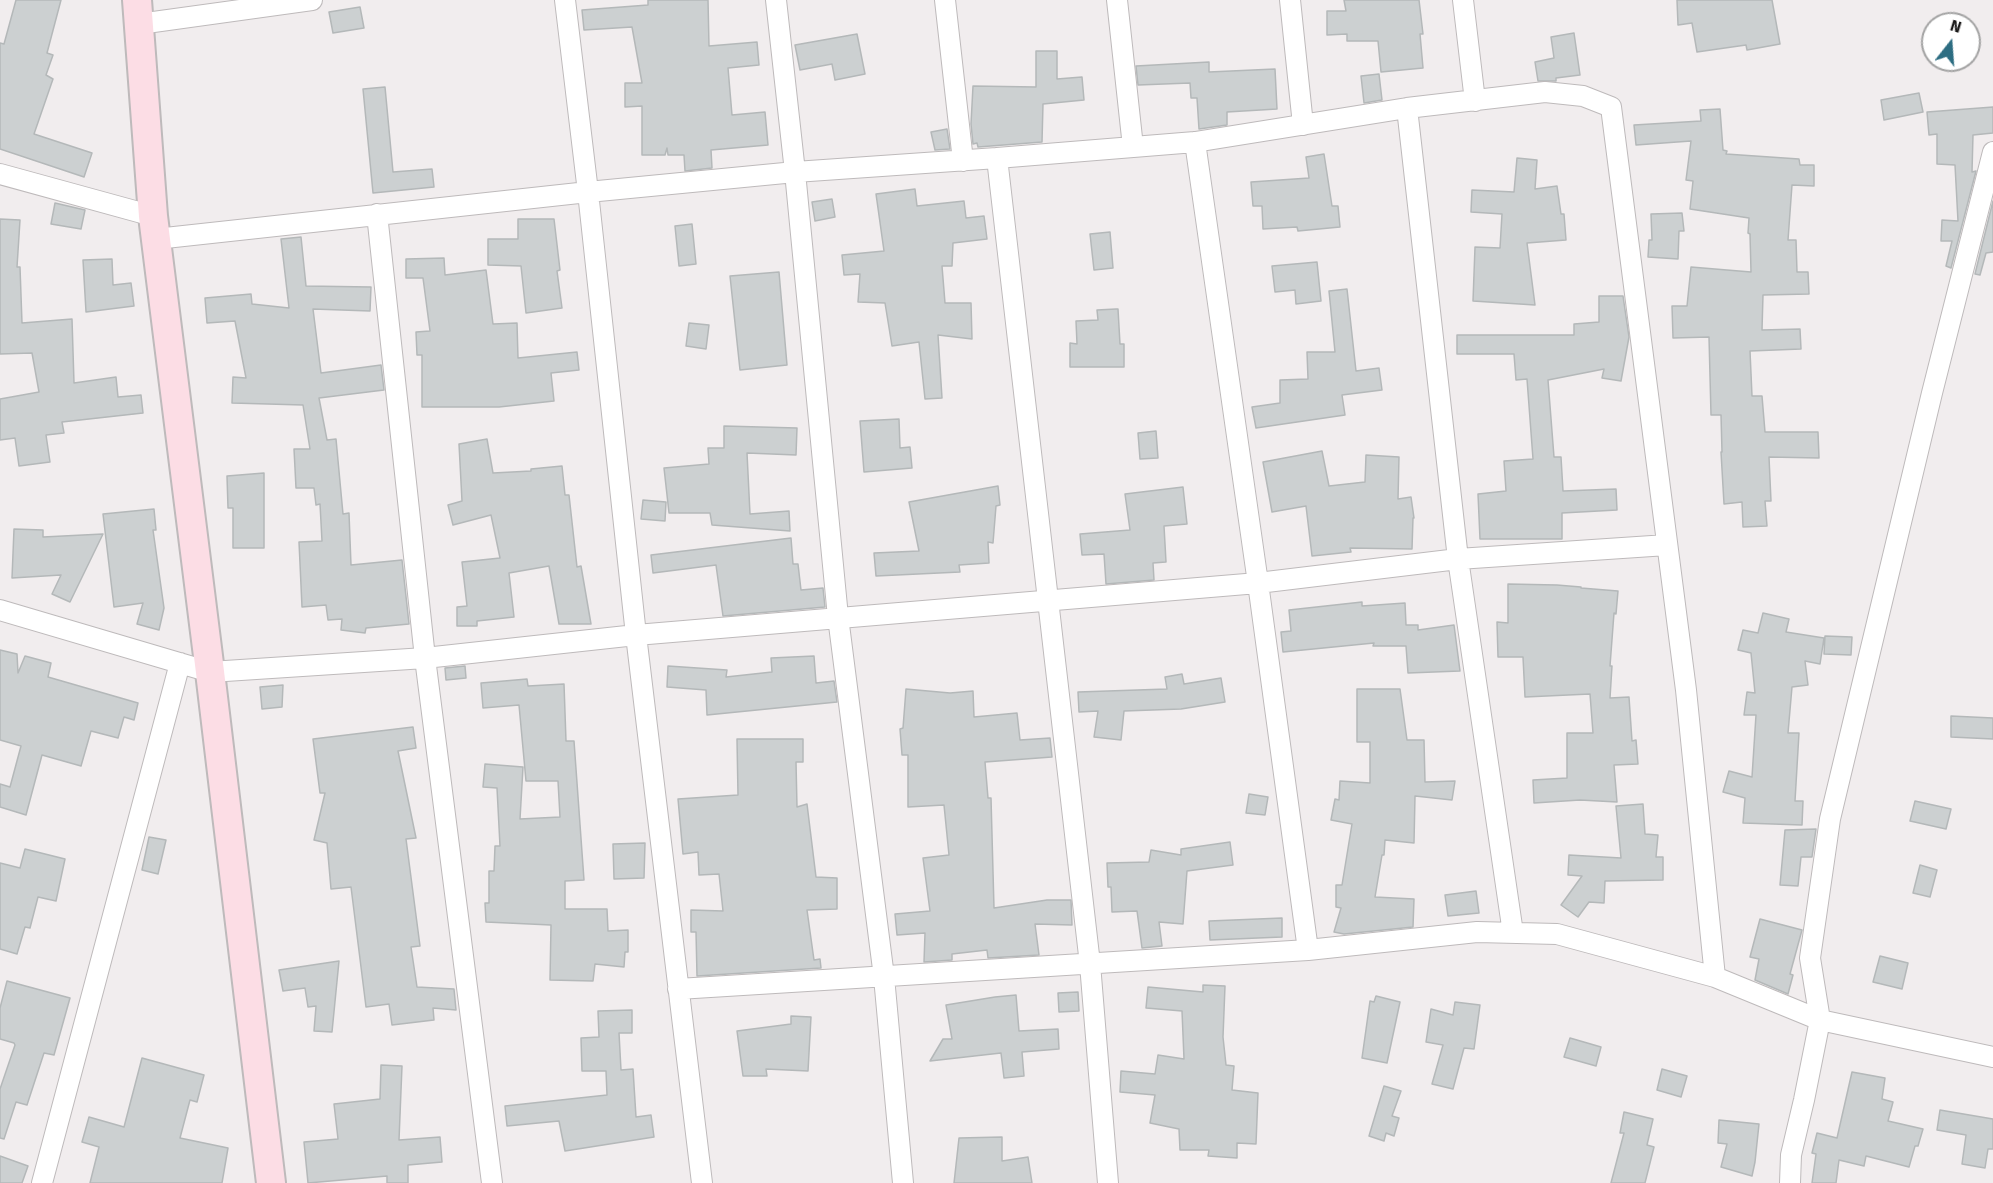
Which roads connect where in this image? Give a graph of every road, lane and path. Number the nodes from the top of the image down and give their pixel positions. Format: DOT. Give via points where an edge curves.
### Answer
graph roads {
  1 [pos="312,0"];
  2 [pos="565,0"];
  3 [pos="776,0"];
  4 [pos="945,0"];
  5 [pos="1117,0"];
  6 [pos="1290,0"];
  7 [pos="1463,0"];
  8 [pos="138,12"];
  9 [pos="1475,101"];
  10 [pos="1407,108"];
  11 [pos="1303,125"];
  12 [pos="1195,142"];
  13 [pos="1133,147"];
  14 [pos="1993,152"];
  15 [pos="997,158"];
  16 [pos="963,161"];
  17 [pos="795,172"];
  18 [pos="0,174"];
  19 [pos="588,192"];
  20 [pos="377,214"];
  21 [pos="155,228"];
  22 [pos="1666,545"];
  23 [pos="1458,559"];
  24 [pos="1258,583"];
  25 [pos="1049,600"];
  26 [pos="0,610"];
  27 [pos="838,617"];
  28 [pos="636,635"];
  29 [pos="426,658"];
  30 [pos="180,663"];
  31 [pos="210,672"];
  32 [pos="1513,933"];
  33 [pos="1308,950"];
  34 [pos="1089,964"];
  35 [pos="884,977"];
  36 [pos="1715,977"];
  37 [pos="678,989"];
  38 [pos="1820,1020"];
  39 [pos="1993,1057"];
  40 [pos="42,1183"];
  41 [pos="271,1183"];
  42 [pos="492,1183"];
  43 [pos="702,1183"];
  44 [pos="903,1183"];
  45 [pos="1108,1183"];
  46 [pos="1790,1183"];
  1 -- 8 [label="street"];
  2 -- 19 [label="street"];
  3 -- 17 [label="street"];
  4 -- 16 [label="street"];
  5 -- 13 [label="street"];
  6 -- 11 [label="street"];
  7 -- 9 [label="street"];
  8 -- 21 [label="street"];
  9 -- 10 [label="street"];
  9 -- 22 [label="street" via="1545,92 1583,96 1611,107"];
  10 -- 11 [label="street"];
  10 -- 23 [label="street"];
  11 -- 12 [label="street"];
  12 -- 13 [label="street"];
  12 -- 24 [label="street"];
  13 -- 15 [label="street"];
  14 -- 38 [label="street" via="1830,819 1810,958"];
  15 -- 16 [label="street"];
  15 -- 25 [label="street"];
  16 -- 17 [label="street"];
  17 -- 19 [label="street"];
  17 -- 27 [label="street"];
  18 -- 21 [label="street"];
  19 -- 20 [label="street"];
  19 -- 28 [label="street"];
  20 -- 21 [label="street"];
  20 -- 29 [label="street"];
  21 -- 31 [label="street"];
  22 -- 23 [label="street"];
  22 -- 36 [label="street" via="1686,690"];
  23 -- 24 [label="street"];
  23 -- 32 [label="street"];
  24 -- 25 [label="street"];
  24 -- 33 [label="street"];
  25 -- 27 [label="street"];
  25 -- 34 [label="street"];
  26 -- 30 [label="street"];
  27 -- 28 [label="street"];
  27 -- 35 [label="street"];
  28 -- 29 [label="street"];
  28 -- 37 [label="street"];
  29 -- 31 [label="street"];
  29 -- 42 [label="street"];
  30 -- 31 [label="street"];
  30 -- 40 [label="street"];
  31 -- 41 [label="street"];
  32 -- 33 [label="street" via="1477,932"];
  32 -- 36 [label="street" via="1557,934"];
  33 -- 34 [label="street"];
  34 -- 35 [label="street"];
  34 -- 45 [label="street"];
  35 -- 37 [label="street"];
  35 -- 44 [label="street"];
  36 -- 38 [label="street"];
  37 -- 43 [label="street"];
  38 -- 39 [label="street"];
  38 -- 46 [label="street" via="1791,1155"];
}
